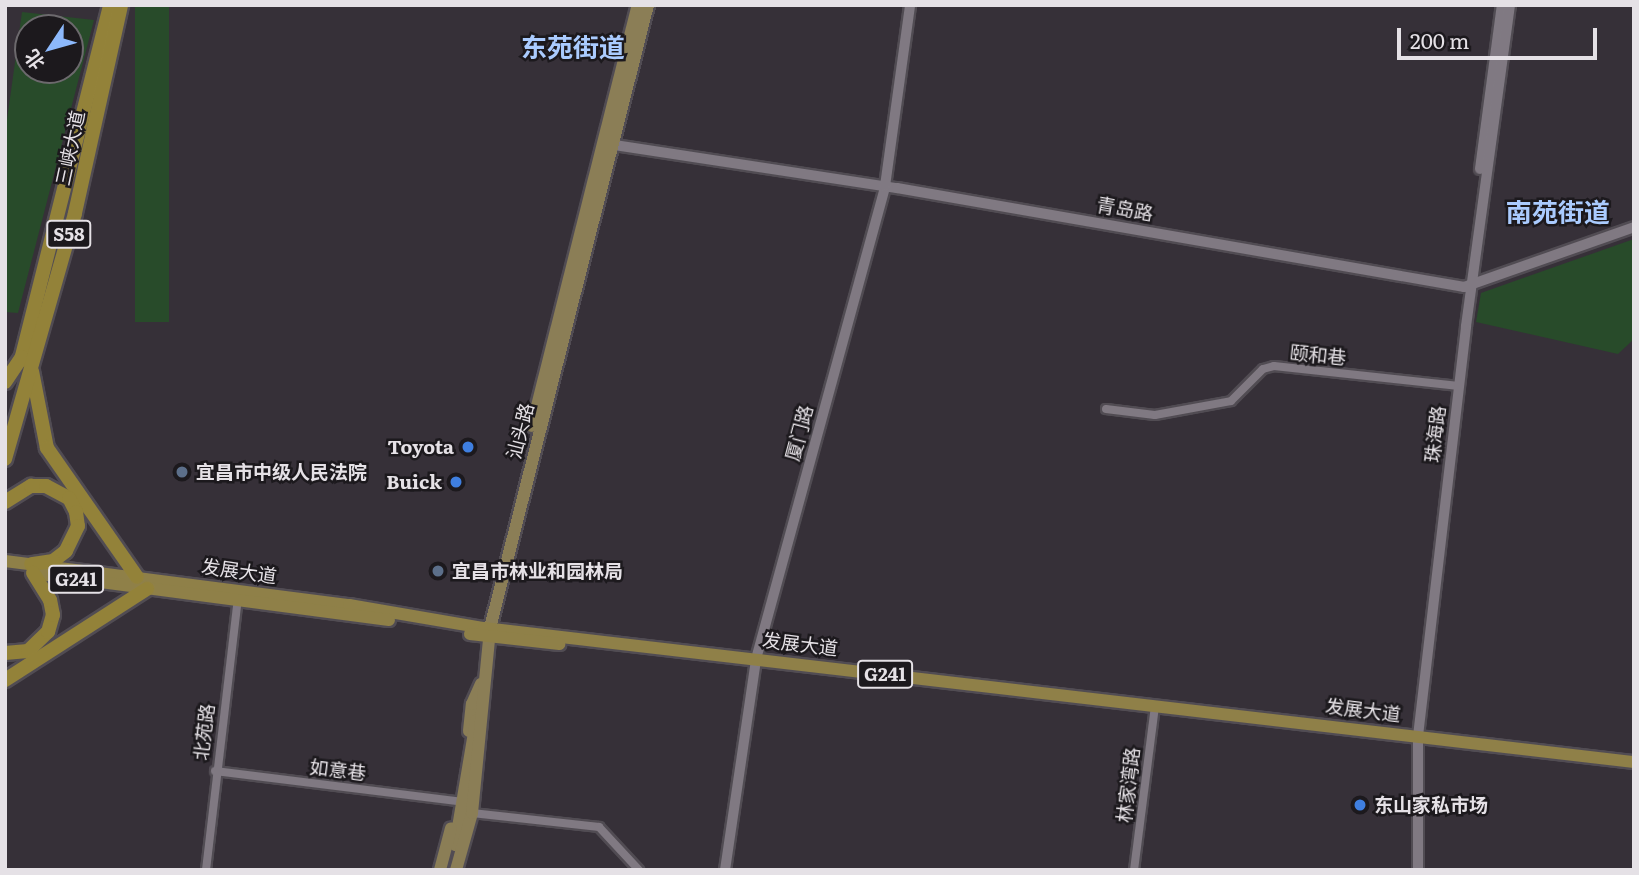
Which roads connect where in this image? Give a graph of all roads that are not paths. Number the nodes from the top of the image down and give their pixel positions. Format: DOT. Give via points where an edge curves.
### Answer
graph roads {
  1 [pos="110,5"];
  2 [pos="121,5"];
  3 [pos="638,5"];
  4 [pos="648,5"];
  5 [pos="910,5"];
  6 [pos="1502,5"];
  7 [pos="1510,5"];
  8 [pos="606,144"];
  9 [pos="885,186"];
  10 [pos="1634,227"];
  11 [pos="1468,286"];
  12 [pos="27,359"];
  13 [pos="5,382"];
  14 [pos="1456,385"];
  15 [pos="1106,409"];
  16 [pos="5,422"];
  17 [pos="5,459"];
  18 [pos="5,502"];
  19 [pos="5,561"];
  20 [pos="5,569"];
  21 [pos="32,569"];
  22 [pos="142,583"];
  23 [pos="238,598"];
  24 [pos="487,632"];
  25 [pos="5,653"];
  26 [pos="756,663"];
  27 [pos="5,680"];
  28 [pos="481,684"];
  29 [pos="1154,708"];
  30 [pos="1416,740"];
  31 [pos="1634,762"];
  32 [pos="1634,770"];
  33 [pos="215,771"];
  34 [pos="457,801"];
  35 [pos="472,813"];
  36 [pos="206,870"];
  37 [pos="440,870"];
  38 [pos="448,870"];
  39 [pos="456,870"];
  40 [pos="465,870"];
  41 [pos="639,870"];
  42 [pos="725,870"];
  43 [pos="1134,870"];
  44 [pos="1416,870"];
  1 -- 12 [label="highway, 三峡大道 / S58"];
  2 -- 12 [label="highway, 三峡大道 / S58" via="75,213"];
  3 -- 8 [label="main road, 汕头路"];
  4 -- 8 [label="main road, 汕头路"];
  5 -- 9 [label="street, 厦门路"];
  6 -- 11 [label="main road, 珠海路"];
  7 -- 11 [label="main road, 珠海路"];
  8 -- 9 [label="street, 青岛路"];
  8 -- 24 [label="main road, 汕头路"];
  9 -- 11 [label="street, 青岛路"];
  9 -- 26 [label="street, 厦门路"];
  10 -- 11 [label="street, 青岛路"];
  11 -- 14 [label="main road, 珠海路"];
  12 -- 13 [label="highway"];
  12 -- 16 [label="highway, 三峡大道 / S58"];
  12 -- 17 [label="highway, 三峡大道 / S58"];
  12 -- 22 [label="highway" via="47,448"];
  14 -- 15 [label="street, 颐和巷" via="1274,366 1263,369 1231,401 1155,415"];
  14 -- 30 [label="main road, 珠海路"];
  18 -- 21 [label="highway" via="31,486 46,486 69,498 76,512 78,526 66,551"];
  19 -- 21 [label="highway, 发展大道 / G241"];
  20 -- 21 [label="highway, 发展大道 / G241"];
  21 -- 22 [label="highway, 发展大道 / G241"];
  21 -- 25 [label="highway" via="50,600 53,615 48,632 28,650"];
  22 -- 23 [label="highway, 发展大道 / G241"];
  22 -- 24 [label="highway, 发展大道 / G241"];
  22 -- 27 [label="highway"];
  23 -- 24 [label="highway, 发展大道 / G241"];
  23 -- 33 [label="street, 北苑路"];
  24 -- 26 [label="highway, 发展大道 / G241"];
  24 -- 28 [label="main road, 汕头路"];
  24 -- 35 [label="main road, 汕头路"];
  26 -- 29 [label="highway, 发展大道 / G241"];
  26 -- 42 [label="street, 厦门路"];
  28 -- 34 [label="main road" via="472,704"];
  28 -- 38 [label="main road, 汕头路" via="463,811"];
  29 -- 30 [label="highway, 发展大道 / G241"];
  29 -- 43 [label="street, 林家湾路"];
  30 -- 31 [label="highway, 发展大道 / G241"];
  30 -- 32 [label="highway, 发展大道 / G241"];
  30 -- 44 [label="main road, 珠海路"];
  33 -- 34 [label="street, 如意巷"];
  33 -- 36 [label="street, 北苑路"];
  34 -- 37 [label="main road"];
  35 -- 39 [label="main road, 汕头路"];
  35 -- 40 [label="main road"];
  35 -- 41 [label="street" via="599,827"];
}
